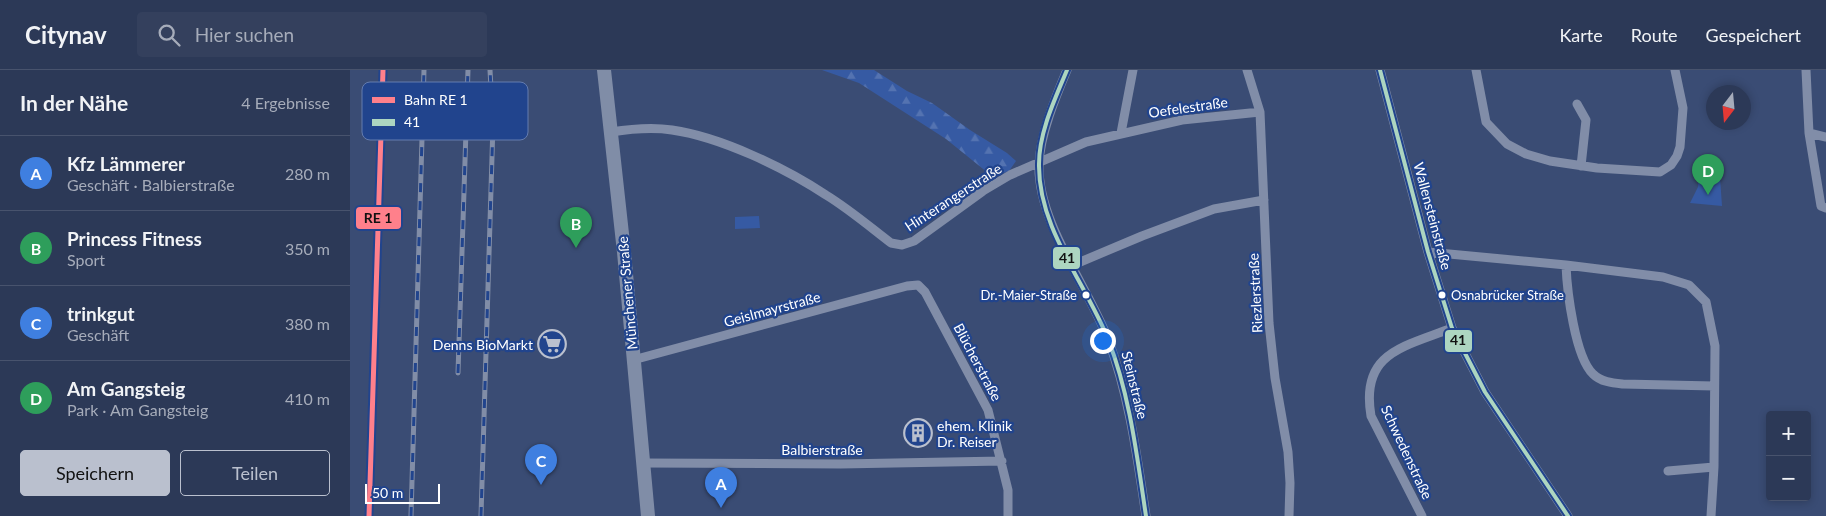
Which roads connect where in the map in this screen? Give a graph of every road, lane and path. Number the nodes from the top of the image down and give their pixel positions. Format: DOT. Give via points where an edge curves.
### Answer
graph roads {
  1 [pos="604,70"];
  2 [pos="1067,70"];
  3 [pos="1133,70"];
  4 [pos="1247,70"];
  5 [pos="1380,70"];
  6 [pos="1476,70"];
  7 [pos="1675,70"];
  8 [pos="1806,70"];
  9 [pos="1578,104"];
  10 [pos="1260,112"];
  11 [pos="611,132"];
  12 [pos="1121,133"];
  13 [pos="1809,133"];
  14 [pos="1826,137"];
  15 [pos="1039,163"];
  16 [pos="1581,166"];
  17 [pos="1264,200"];
  18 [pos="1826,208"];
  19 [pos="1428,252"];
  20 [pos="1072,264"];
  21 [pos="1566,265"];
  22 [pos="918,285"];
  23 [pos="1452,328"];
  24 [pos="633,360"];
  25 [pos="1714,386"];
  26 [pos="1002,461"];
  27 [pos="643,462"];
  28 [pos="1714,467"];
  29 [pos="1668,471"];
  30 [pos="648,516"];
  31 [pos="1008,516"];
  32 [pos="1146,516"];
  33 [pos="1289,516"];
  34 [pos="1422,516"];
  35 [pos="1568,516"];
  36 [pos="1711,516"];
  1 -- 11 [label="main road, Münchener Straße"];
  2 -- 15 [label="street, Steinstraße" via="1056,96"];
  3 -- 12 [label="street"];
  4 -- 10 [label="street, Riezlerstraße"];
  5 -- 19 [label="street, Wallensteinstraße"];
  6 -- 16 [label="street" via="1486,122 1507,144 1526,154"];
  7 -- 16 [label="street" via="1683,108 1680,147 1671,165 1660,172"];
  8 -- 13 [label="street"];
  9 -- 16 [label="street" via="1586,120"];
  10 -- 12 [label="street, Oefelestraße" via="1182,120"];
  10 -- 17 [label="street, Riezlerstraße"];
  11 -- 15 [label="street, Hinterangerstraße" via="672,130 737,149 827,195 891,243 902,245 914,241 1010,175"];
  11 -- 24 [label="main road, Münchener Straße"];
  12 -- 15 [label="street, Oefelestraße" via="1086,142"];
  13 -- 14 [label="street"];
  13 -- 18 [label="street" via="1821,206"];
  15 -- 20 [label="street, Steinstraße" via="1045,208"];
  17 -- 20 [label="street" via="1214,209"];
  17 -- 33 [label="street, Riezlerstraße" via="1269,323 1288,452"];
  19 -- 21 [label="street"];
  19 -- 23 [label="street, Wallensteinstraße"];
  20 -- 32 [label="street, Steinstraße" via="1104,329 1119,371"];
  21 -- 25 [label="street" via="1662,277 1689,285 1706,302 1715,346"];
  21 -- 25 [label="street" via="1567,294 1574,328 1587,367 1595,376 1622,384"];
  22 -- 24 [label="street, Geislmayrstraße"];
  22 -- 26 [label="street, Blücherstraße" via="925,292 988,410"];
  23 -- 34 [label="street, Schwedenstraße" via="1392,352 1382,360 1370,384 1371,416"];
  23 -- 35 [label="street, Wallensteinstraße" via="1485,392"];
  24 -- 27 [label="main road, Münchener Straße"];
  25 -- 28 [label="street"];
  26 -- 27 [label="street, Balbierstraße" via="841,464"];
  26 -- 31 [label="street, Blücherstraße" via="1008,490"];
  27 -- 30 [label="main road, Münchener Straße"];
  28 -- 29 [label="street"];
  28 -- 36 [label="street"];
}
